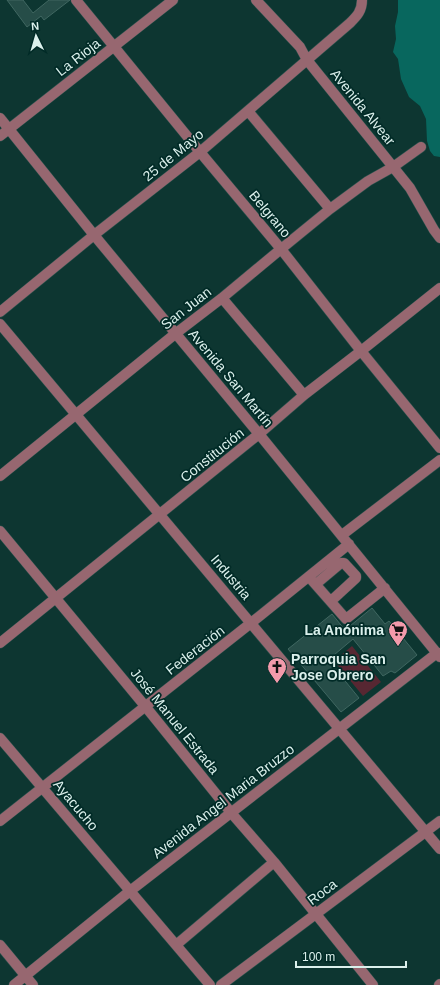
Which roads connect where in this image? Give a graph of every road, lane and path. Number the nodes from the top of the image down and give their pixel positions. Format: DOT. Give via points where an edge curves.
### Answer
graph roads {
  1 [pos="76,0"];
  2 [pos="174,0"];
  3 [pos="256,0"];
  4 [pos="362,0"];
  5 [pos="114,46"];
  6 [pos="307,60"];
  7 [pos="248,111"];
  8 [pos="0,118"];
  9 [pos="9,129"];
  10 [pos="0,136"];
  11 [pos="421,148"];
  12 [pos="200,152"];
  13 [pos="393,167"];
  14 [pos="330,209"];
  15 [pos="94,235"];
  16 [pos="440,238"];
  17 [pos="281,249"];
  18 [pos="440,288"];
  19 [pos="222,298"];
  20 [pos="0,312"];
  21 [pos="0,324"];
  22 [pos="175,334"];
  23 [pos="361,351"];
  24 [pos="304,395"];
  25 [pos="76,415"];
  26 [pos="259,434"];
  27 [pos="440,448"];
  28 [pos="440,460"];
  29 [pos="0,476"];
  30 [pos="160,515"];
  31 [pos="0,531"];
  32 [pos="342,536"];
  33 [pos="349,544"];
  34 [pos="308,577"];
  35 [pos="316,584"];
  36 [pos="384,588"];
  37 [pos="56,599"];
  38 [pos="330,601"];
  39 [pos="251,623"];
  40 [pos="0,643"];
  41 [pos="439,655"];
  42 [pos="145,706"];
  43 [pos="341,731"];
  44 [pos="0,738"];
  45 [pos="42,787"];
  46 [pos="233,814"];
  47 [pos="0,821"];
  48 [pos="440,821"];
  49 [pos="426,832"];
  50 [pos="440,849"];
  51 [pos="274,862"];
  52 [pos="132,893"];
  53 [pos="316,914"];
  54 [pos="0,945"];
  55 [pos="176,945"];
  56 [pos="27,982"];
  57 [pos="14,985"];
  58 [pos="210,985"];
  59 [pos="221,985"];
  60 [pos="373,985"];
  1 -- 5 [label="street, Belgrano"];
  2 -- 5 [label="street, La Rioja"];
  3 -- 6 [label="street, Avenida Alvear" via="300,47"];
  4 -- 6 [label="street, 25 de Mayo" via="359,14"];
  5 -- 9 [label="street, La Rioja"];
  5 -- 12 [label="street, Belgrano"];
  6 -- 7 [label="street, 25 de Mayo"];
  6 -- 13 [label="street, Avenida Alvear"];
  7 -- 12 [label="street, 25 de Mayo"];
  7 -- 14 [label="street"];
  8 -- 9 [label="street, Avenida San Martín"];
  9 -- 10 [label="street, La Rioja"];
  9 -- 15 [label="street, Avenida San Martín"];
  11 -- 13 [label="street, San Juan"];
  12 -- 15 [label="street, 25 de Mayo"];
  12 -- 17 [label="street, Belgrano"];
  13 -- 14 [label="street, San Juan" via="368,181"];
  13 -- 16 [label="street, Avenida Alvear" via="410,188"];
  14 -- 17 [label="street, San Juan"];
  15 -- 20 [label="street, 25 de Mayo"];
  15 -- 22 [label="street, Avenida San Martín"];
  17 -- 19 [label="street, San Juan"];
  17 -- 23 [label="street, Belgrano"];
  18 -- 23 [label="street, Constitución"];
  19 -- 22 [label="street, San Juan"];
  19 -- 24 [label="street"];
  21 -- 25 [label="street, Industria"];
  22 -- 25 [label="street, San Juan"];
  22 -- 26 [label="street, Avenida San Martín"];
  23 -- 24 [label="street, Constitución"];
  23 -- 27 [label="street, Belgrano"];
  24 -- 26 [label="street, Constitución"];
  25 -- 29 [label="street, San Juan"];
  25 -- 30 [label="street, Industria"];
  26 -- 30 [label="street, Constitución"];
  26 -- 32 [label="street, Avenida San Martín"];
  28 -- 32 [label="street"];
  30 -- 37 [label="street, Constitución"];
  30 -- 39 [label="street, Industria"];
  31 -- 37 [label="street, José Manuel Estrada"];
  32 -- 33 [label="street, Avenida San Martín"];
  33 -- 34 [label="street, Federación"];
  33 -- 36 [label="street, Avenida San Martín"];
  34 -- 35 [label="street"];
  34 -- 39 [label="street, Federación"];
  35 -- 38 [label="street"];
  35 -- 38 [label="street" via="341,563 356,576"];
  36 -- 38 [label="street" via="346,620"];
  36 -- 41 [label="street, Avenida San Martín"];
  37 -- 40 [label="street, Constitución"];
  37 -- 42 [label="street, José Manuel Estrada"];
  39 -- 42 [label="street, Federación"];
  39 -- 43 [label="street, Industria"];
  41 -- 43 [label="street, Avenida Angel Maria Bruzzo"];
  42 -- 45 [label="street, Federación"];
  42 -- 46 [label="street, José Manuel Estrada"];
  43 -- 46 [label="street, Avenida Angel Maria Bruzzo"];
  43 -- 49 [label="street, Industria"];
  44 -- 45 [label="street, Ayacucho"];
  45 -- 47 [label="street, Federación"];
  45 -- 52 [label="street, Ayacucho"];
  46 -- 51 [label="street, José Manuel Estrada"];
  46 -- 52 [label="street, Avenida Angel Maria Bruzzo"];
  48 -- 49 [label="street, Roca"];
  49 -- 50 [label="street, Industria"];
  49 -- 53 [label="street, Roca"];
  51 -- 53 [label="street, José Manuel Estrada"];
  51 -- 55 [label="street"];
  52 -- 55 [label="street, Ayacucho"];
  52 -- 56 [label="street, Avenida Angel Maria Bruzzo"];
  53 -- 59 [label="street, Roca"];
  53 -- 60 [label="street, José Manuel Estrada"];
  54 -- 56 [label="street"];
  55 -- 58 [label="street, Ayacucho"];
  56 -- 57 [label="street, Avenida Angel Maria Bruzzo"];
}
